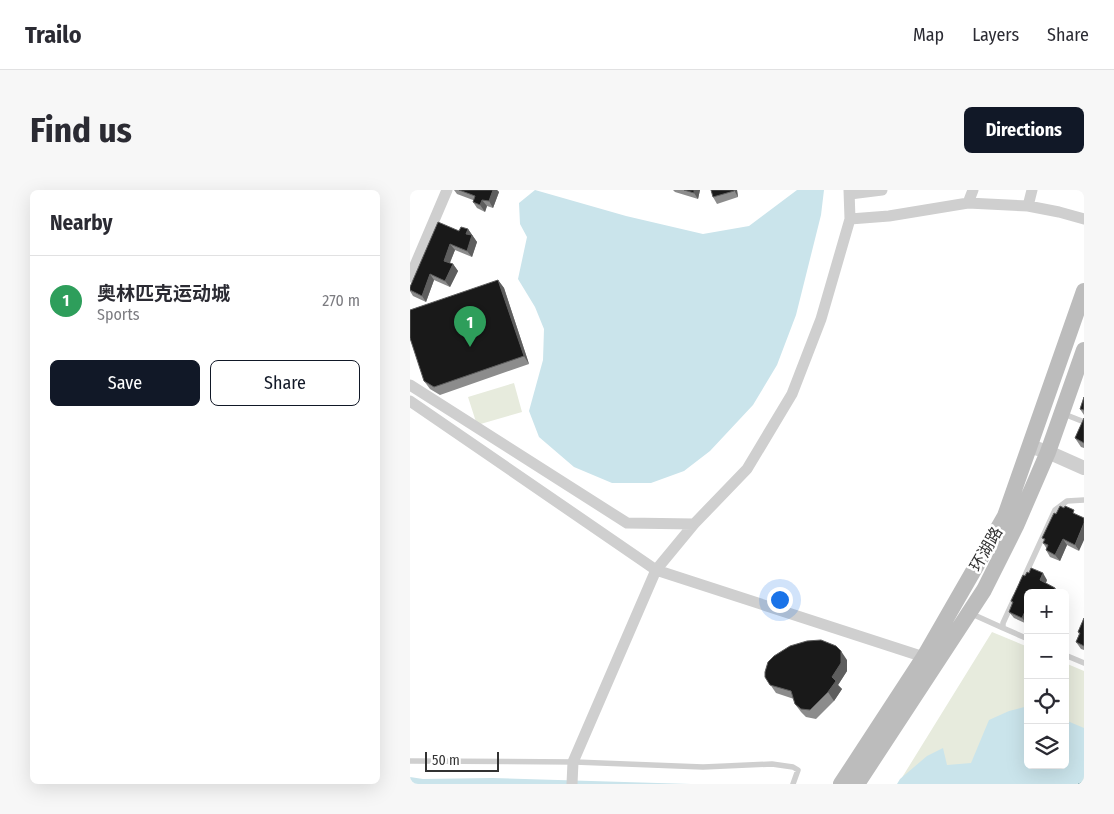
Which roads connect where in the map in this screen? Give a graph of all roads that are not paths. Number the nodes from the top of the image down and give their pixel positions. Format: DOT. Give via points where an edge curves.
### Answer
graph roads {
  1 [pos="447,190"];
  2 [pos="882,190"];
  3 [pos="972,190"];
  4 [pos="1032,190"];
  5 [pos="850,192"];
  6 [pos="968,202"];
  7 [pos="1028,206"];
  8 [pos="850,219"];
  9 [pos="1084,219"];
  10 [pos="410,277"];
  11 [pos="1084,291"];
  12 [pos="1084,350"];
  13 [pos="410,385"];
  14 [pos="410,401"];
  15 [pos="1062,413"];
  16 [pos="1084,422"];
  17 [pos="1029,446"];
  18 [pos="1048,452"];
  19 [pos="1084,468"];
  20 [pos="1084,500"];
  21 [pos="694,524"];
  22 [pos="656,570"];
  23 [pos="970,613"];
  24 [pos="1003,628"];
  25 [pos="1024,637"];
  26 [pos="1069,657"];
  27 [pos="930,659"];
  28 [pos="1084,663"];
  29 [pos="410,762"];
  30 [pos="573,762"];
  31 [pos="866,776"];
  32 [pos="849,780"];
  33 [pos="572,784"];
  34 [pos="792,784"];
  35 [pos="834,784"];
  1 -- 10 [label="street"];
  2 -- 5 [label="street"];
  3 -- 6 [label="street"];
  4 -- 7 [label="street"];
  5 -- 8 [label="street"];
  6 -- 7 [label="street"];
  6 -- 8 [label="street" via="889,216"];
  7 -- 9 [label="street"];
  8 -- 21 [label="street" via="821,319 792,394 747,469"];
  11 -- 17 [label="main road, 环湖路"];
  12 -- 15 [label="main road, 环湖路"];
  13 -- 21 [label="street" via="628,523"];
  14 -- 22 [label="street"];
  15 -- 16 [label="lane"];
  15 -- 18 [label="main road, 环湖路"];
  17 -- 18 [label="street"];
  17 -- 27 [label="main road, 环湖路" via="1005,516"];
  18 -- 19 [label="street"];
  18 -- 23 [label="main road, 环湖路" via="1012,534"];
  20 -- 24 [label="lane" via="1066,501 1055,510"];
  21 -- 22 [label="street"];
  22 -- 27 [label="street"];
  22 -- 30 [label="street"];
  23 -- 24 [label="lane"];
  23 -- 27 [label="main road, 环湖路"];
  24 -- 25 [label="lane"];
  26 -- 28 [label="lane"];
  27 -- 31 [label="main road, 环湖路"];
  27 -- 32 [label="main road, 环湖路"];
  29 -- 30 [label="lane"];
  30 -- 33 [label="street"];
  30 -- 34 [label="lane" via="703,768 772,764 798,770"];
  31 -- 32 [label="main road, 环湖路"];
  32 -- 35 [label="main road"];
}
